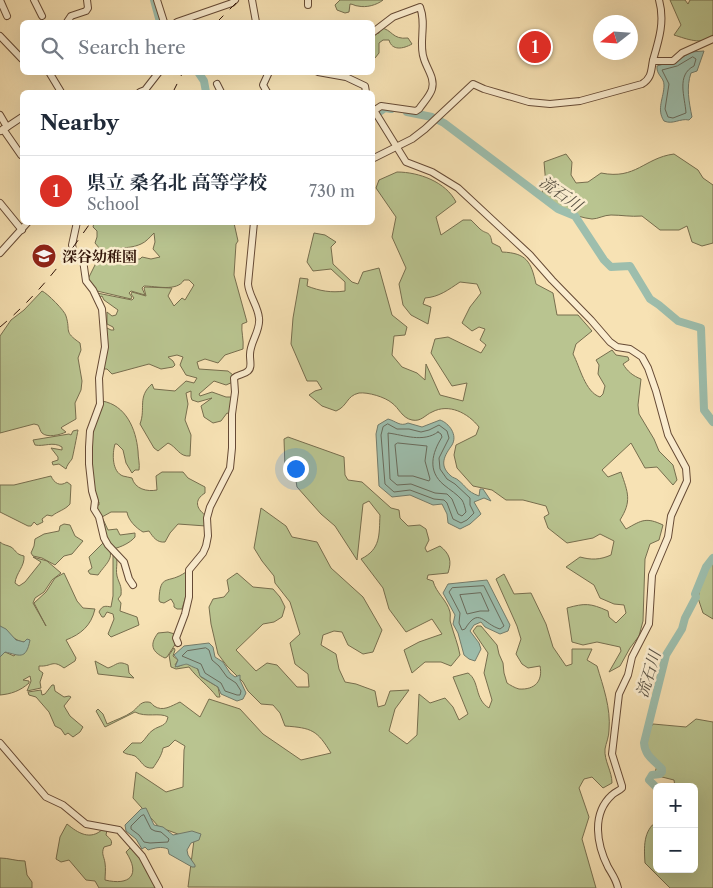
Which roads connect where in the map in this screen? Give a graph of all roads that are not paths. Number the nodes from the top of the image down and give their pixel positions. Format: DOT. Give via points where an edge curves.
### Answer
graph roads {
  1 [pos="0,0"];
  2 [pos="34,0"];
  3 [pos="88,0"];
  4 [pos="157,0"];
  5 [pos="236,0"];
  6 [pos="252,0"];
  7 [pos="659,0"];
  8 [pos="7,16"];
  9 [pos="42,16"];
  10 [pos="68,20"];
  11 [pos="163,20"];
  12 [pos="183,20"];
  13 [pos="256,20"];
  14 [pos="375,31"];
  15 [pos="0,36"];
  16 [pos="713,39"];
  17 [pos="20,57"];
  18 [pos="653,61"];
  19 [pos="51,75"];
  20 [pos="157,75"];
  21 [pos="268,75"];
  22 [pos="335,75"];
  23 [pos="217,84"];
  24 [pos="59,90"];
  25 [pos="146,90"];
  26 [pos="220,90"];
  27 [pos="267,90"];
  28 [pos="366,90"];
  29 [pos="375,110"];
  30 [pos="375,113"];
  31 [pos="0,115"];
  32 [pos="20,118"];
  33 [pos="4,129"];
  34 [pos="396,146"];
  35 [pos="20,156"];
  36 [pos="375,157"];
  37 [pos="0,203"];
  38 [pos="26,225"];
  39 [pos="76,225"];
  40 [pos="254,225"];
  41 [pos="22,230"];
  42 [pos="0,253"];
  43 [pos="133,584"];
  44 [pos="178,642"];
  45 [pos="0,742"];
  46 [pos="159,888"];
  47 [pos="618,888"];
  1 -- 8 [label="street"];
  2 -- 9 [label="street"];
  3 -- 10 [label="street" via="86,11"];
  4 -- 11 [label="street"];
  5 -- 12 [label="street"];
  6 -- 13 [label="street"];
  7 -- 18 [label="street" via="662,17"];
  14 -- 29 [label="street" via="394,17 420,7 424,17 424,59 433,82 432,91 419,110 381,106"];
  15 -- 17 [label="street"];
  16 -- 18 [label="street" via="682,53 673,61"];
  18 -- 34 [label="street" via="649,79 642,84 580,101 536,104 473,84 412,139"];
  19 -- 24 [label="street"];
  20 -- 25 [label="street"];
  21 -- 27 [label="street" via="263,85"];
  22 -- 28 [label="street" via="365,86"];
  23 -- 26 [label="street"];
  30 -- 34 [label="street"];
  31 -- 33 [label="street"];
  32 -- 33 [label="street"];
  33 -- 35 [label="street"];
  34 -- 36 [label="street"];
  34 -- 47 [label="street" via="406,162 442,177 467,197 530,255 610,342 642,357 668,435 687,472 687,481 671,516 668,537 652,575 649,624 618,694 612,754 622,788 612,795 602,810 597,832"];
  37 -- 41 [label="street"];
  38 -- 41 [label="street"];
  39 -- 43 [label="street" via="72,245 74,252 83,260 86,281 101,306 106,347 99,378 100,404 92,425 89,447 94,509 104,538 124,562"];
  40 -- 44 [label="street" via="248,290 259,318 258,328 250,348 250,369 234,378 230,468 210,507 206,546 188,573 189,597 176,638"];
  41 -- 42 [label="street"];
  45 -- 46 [label="street" via="46,797 86,824 119,830 142,856"];
}
